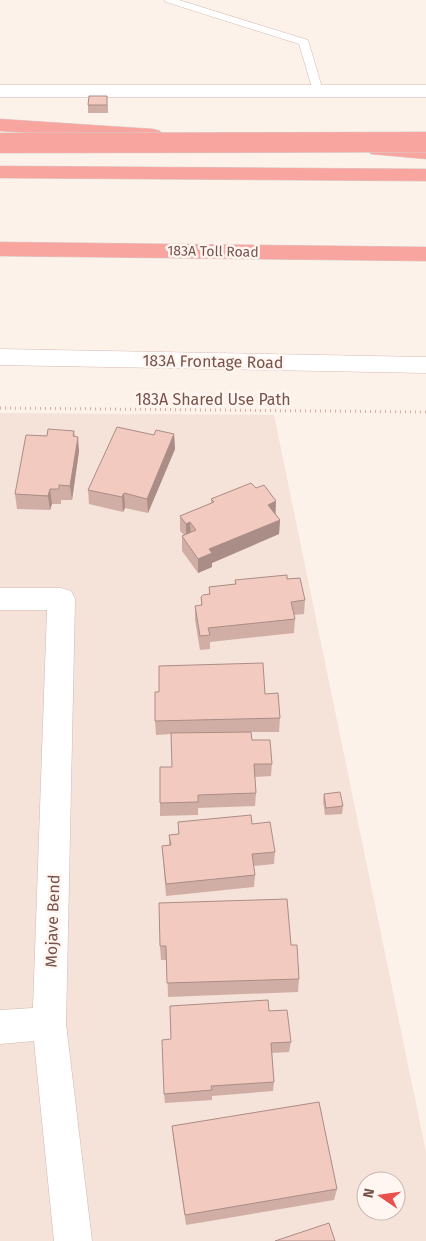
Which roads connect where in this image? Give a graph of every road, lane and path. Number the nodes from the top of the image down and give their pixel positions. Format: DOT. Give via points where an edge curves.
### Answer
graph roads {
  1 [pos="168,0"];
  2 [pos="0,91"];
  3 [pos="318,91"];
  4 [pos="426,91"];
  5 [pos="0,125"];
  6 [pos="268,142"];
  7 [pos="426,142"];
  8 [pos="0,143"];
  9 [pos="426,153"];
  10 [pos="0,172"];
  11 [pos="426,175"];
  12 [pos="0,249"];
  13 [pos="426,254"];
  14 [pos="0,357"];
  15 [pos="426,365"];
  16 [pos="0,408"];
  17 [pos="426,412"];
  18 [pos="0,599"];
  19 [pos="49,1024"];
  20 [pos="0,1027"];
  21 [pos="73,1241"];
  1 -- 3 [label="lane" via="304,42"];
  2 -- 3 [label="main road"];
  3 -- 4 [label="main road"];
  5 -- 6 [label="highway"];
  6 -- 7 [label="highway, bridge"];
  6 -- 8 [label="highway, bridge"];
  6 -- 9 [label="highway"];
  10 -- 11 [label="highway"];
  12 -- 13 [label="highway, 183A Toll Road"];
  14 -- 15 [label="main road, 183A Frontage Road"];
  16 -- 17 [label="path, 183A Shared Use Path"];
  18 -- 19 [label="main road, Mojave Bend" via="61,599"];
  19 -- 20 [label="main road"];
  19 -- 21 [label="main road, Mojave Bend"];
}
